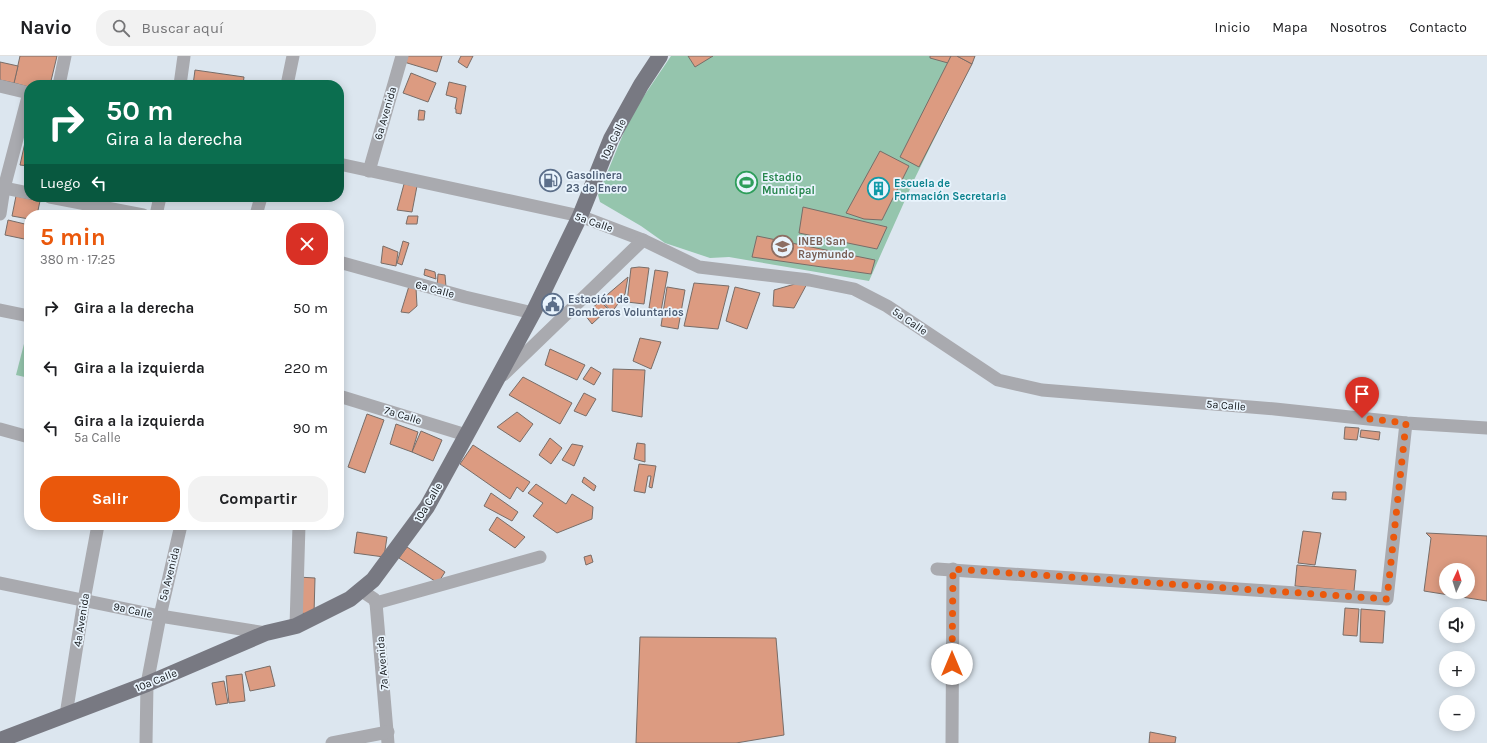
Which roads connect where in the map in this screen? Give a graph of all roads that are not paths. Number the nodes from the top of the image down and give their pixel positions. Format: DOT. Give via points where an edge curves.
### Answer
graph roads {
  1 [pos="65,56"];
  2 [pos="184,56"];
  3 [pos="293,56"];
  4 [pos="402,56"];
  5 [pos="660,56"];
  6 [pos="60,80"];
  7 [pos="181,80"];
  8 [pos="288,80"];
  9 [pos="0,86"];
  10 [pos="24,92"];
  11 [pos="24,111"];
  12 [pos="344,165"];
  13 [pos="369,171"];
  14 [pos="2,188"];
  15 [pos="24,192"];
  16 [pos="76,202"];
  17 [pos="117,210"];
  18 [pos="0,214"];
  19 [pos="580,216"];
  20 [pos="643,240"];
  21 [pos="344,263"];
  22 [pos="0,310"];
  23 [pos="532,313"];
  24 [pos="24,315"];
  25 [pos="496,382"];
  26 [pos="344,398"];
  27 [pos="1406,423"];
  28 [pos="1487,428"];
  29 [pos="0,429"];
  30 [pos="466,435"];
  31 [pos="24,436"];
  32 [pos="97,530"];
  33 [pos="180,530"];
  34 [pos="299,530"];
  35 [pos="540,557"];
  36 [pos="938,569"];
  37 [pos="953,569"];
  38 [pos="0,583"];
  39 [pos="362,591"];
  40 [pos="84,600"];
  41 [pos="376,603"];
  42 [pos="160,616"];
  43 [pos="296,626"];
  44 [pos="266,633"];
  45 [pos="147,684"];
  46 [pos="66,715"];
  47 [pos="388,738"];
  48 [pos="0,740"];
  49 [pos="146,743"];
  50 [pos="332,743"];
  51 [pos="952,743"];
  1 -- 6 [label="street"];
  2 -- 7 [label="street"];
  3 -- 8 [label="street"];
  4 -- 13 [label="street, 6a Avenida"];
  5 -- 19 [label="main road, 10a Calle" via="611,139"];
  9 -- 10 [label="street"];
  11 -- 14 [label="street"];
  12 -- 13 [label="street, 5a Calle"];
  13 -- 19 [label="street, 5a Calle"];
  14 -- 15 [label="street"];
  14 -- 18 [label="street"];
  16 -- 17 [label="street"];
  19 -- 20 [label="street, 5a Calle"];
  19 -- 23 [label="main road, 10a Calle"];
  20 -- 25 [label="street"];
  20 -- 27 [label="street, 5a Calle" via="699,267 810,280 854,288 887,306 998,380 1042,390 1267,408"];
  21 -- 23 [label="street, 6a Calle"];
  22 -- 24 [label="street"];
  23 -- 25 [label="main road, 10a Calle"];
  25 -- 30 [label="main road, 10a Calle"];
  26 -- 30 [label="street, 7a Calle"];
  27 -- 28 [label="street, 5a Calle"];
  27 -- 37 [label="street" via="1387,599"];
  29 -- 31 [label="street"];
  30 -- 39 [label="main road, 10a Calle" via="427,507"];
  32 -- 40 [label="street, 4a Avenida"];
  33 -- 42 [label="street, 5a Avenida"];
  34 -- 43 [label="street"];
  35 -- 41 [label="street"];
  36 -- 37 [label="street"];
  37 -- 51 [label="street"];
  38 -- 40 [label="street, 9a Calle"];
  39 -- 41 [label="street"];
  39 -- 43 [label="main road, 10a Calle"];
  40 -- 42 [label="street, 9a Calle"];
  40 -- 46 [label="street, 4a Avenida"];
  41 -- 47 [label="street, 7a Avenida"];
  42 -- 44 [label="street, 9a Calle"];
  42 -- 45 [label="street, 5a Avenida"];
  43 -- 44 [label="main road, 10a Calle"];
  44 -- 45 [label="main road, 10a Calle"];
  45 -- 46 [label="main road, 10a Calle"];
  45 -- 49 [label="street, 5a Avenida"];
  46 -- 48 [label="main road, 10a Calle"];
  47 -- 50 [label="street"];
}
